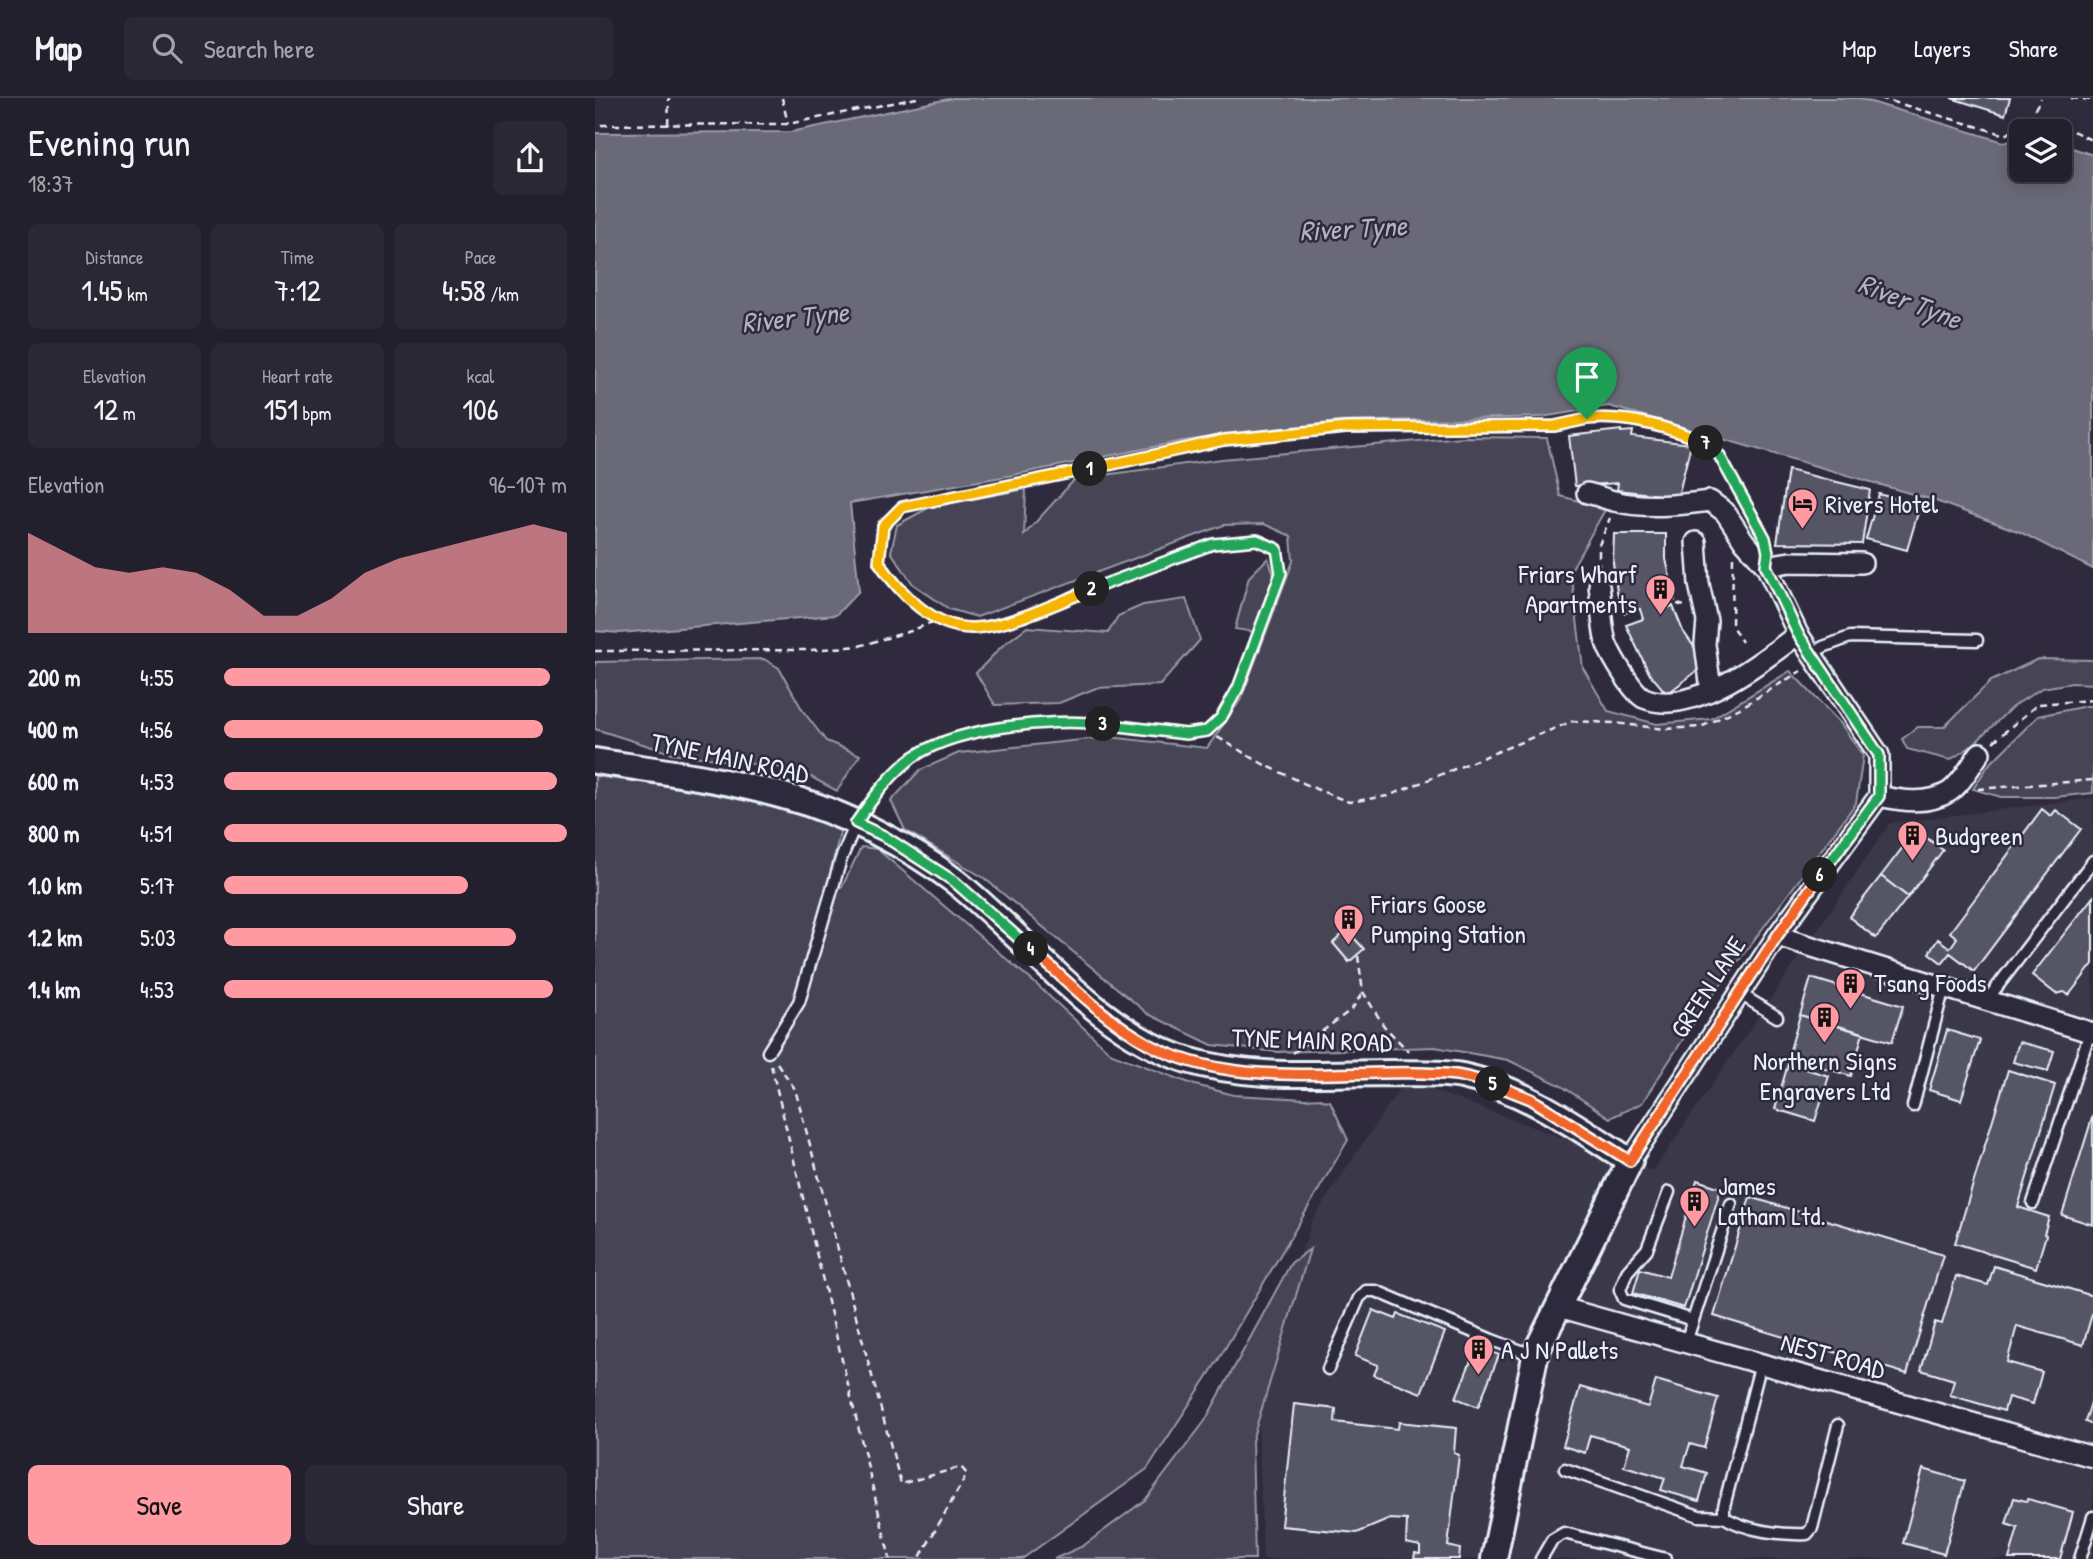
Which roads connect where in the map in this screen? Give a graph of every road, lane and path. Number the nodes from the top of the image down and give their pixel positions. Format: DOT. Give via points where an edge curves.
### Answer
graph roads {
  1 [pos="669,98"];
  2 [pos="782,98"];
  3 [pos="889,98"];
  4 [pos="918,98"];
  5 [pos="1879,98"];
  6 [pos="1908,98"];
  7 [pos="2041,98"];
  8 [pos="2071,98"];
  9 [pos="2093,100"];
  10 [pos="890,103"];
  11 [pos="1906,105"];
  12 [pos="2030,119"];
  13 [pos="788,124"];
  14 [pos="600,125"];
  15 [pos="668,125"];
  16 [pos="2072,131"];
  17 [pos="2009,133"];
  18 [pos="2093,141"];
  19 [pos="1587,493"];
  20 [pos="1606,532"];
  21 [pos="1740,534"];
  22 [pos="1696,542"];
  23 [pos="1862,563"];
  24 [pos="1766,566"];
  25 [pos="1599,586"];
  26 [pos="937,620"];
  27 [pos="1798,634"];
  28 [pos="1976,640"];
  29 [pos="1742,642"];
  30 [pos="595,651"];
  31 [pos="1816,660"];
  32 [pos="1711,690"];
  33 [pos="2093,700"];
  34 [pos="1207,731"];
  35 [pos="1980,753"];
  36 [pos="595,761"];
  37 [pos="2093,780"];
  38 [pos="1949,792"];
  39 [pos="1879,796"];
  40 [pos="856,823"];
  41 [pos="2093,861"];
  42 [pos="1777,936"];
  43 [pos="1358,957"];
  44 [pos="1944,987"];
  45 [pos="1363,992"];
  46 [pos="1739,993"];
  47 [pos="1987,1000"];
  48 [pos="1777,1017"];
  49 [pos="2091,1032"];
  50 [pos="768,1052"];
  51 [pos="1276,1074"];
  52 [pos="1427,1074"];
  53 [pos="1913,1106"];
  54 [pos="1630,1161"];
  55 [pos="1669,1192"];
  56 [pos="2033,1203"];
  57 [pos="1731,1205"];
  58 [pos="1559,1307"];
  59 [pos="1693,1320"];
  60 [pos="1686,1342"];
  61 [pos="1535,1356"];
  62 [pos="1761,1363"];
  63 [pos="1328,1369"];
  64 [pos="1838,1425"];
  65 [pos="2093,1457"];
  66 [pos="1565,1469"];
  67 [pos="1724,1517"];
  68 [pos="2093,1517"];
  69 [pos="890,1559"];
  70 [pos="919,1559"];
  71 [pos="1494,1559"];
  72 [pos="1541,1559"];
  73 [pos="1666,1559"];
  74 [pos="2080,1559"];
  1 -- 15 [label="path"];
  2 -- 13 [label="path"];
  3 -- 10 [label="path"];
  4 -- 10 [label="path"];
  5 -- 11 [label="path"];
  6 -- 11 [label="path"];
  7 -- 12 [label="path"];
  8 -- 9 [label="path"];
  10 -- 13 [label="path"];
  11 -- 17 [label="path"];
  13 -- 15 [label="path"];
  14 -- 15 [label="path"];
  16 -- 18 [label="path"];
  19 -- 21 [label="street" via="1615,501 1670,506 1710,501 1725,512"];
  20 -- 25 [label="path" via="1599,545"];
  21 -- 24 [label="street"];
  21 -- 29 [label="path" via="1733,546 1732,626"];
  22 -- 32 [label="street"];
  23 -- 24 [label="street"];
  24 -- 26 [label="path" via="1765,538 1719,455 1706,442 1666,428 1612,417 1555,426 1346,428 1224,440 902,507 883,526 879,562 897,588"];
  24 -- 27 [label="street"];
  25 -- 32 [label="street" via="1607,644 1642,697 1662,702"];
  26 -- 30 [label="path" via="859,646"];
  26 -- 34 [label="path" via="972,628 1010,620 1213,544 1257,540 1277,549 1281,573 1238,688 1221,718"];
  27 -- 31 [label="street"];
  27 -- 32 [label="street"];
  28 -- 31 [label="lane" via="1850,636 1823,647"];
  31 -- 34 [label="path" via="1701,727 1665,729 1573,721 1388,796 1349,802 1263,764"];
  31 -- 39 [label="street" via="1879,755"];
  33 -- 35 [label="path" via="2038,704"];
  34 -- 40 [label="path" via="1186,734 1086,722 1009,727 951,738 909,760 879,789"];
  35 -- 38 [label="street"];
  36 -- 40 [label="street, TYNE MAIN ROAD" via="789,797"];
  37 -- 38 [label="path"];
  38 -- 39 [label="street" via="1906,802"];
  39 -- 42 [label="street, GREEN LANE"];
  40 -- 50 [label="lane" via="799,1002"];
  40 -- 51 [label="street, TYNE MAIN ROAD" via="955,882 1107,1018 1149,1045 1187,1060"];
  41 -- 47 [label="lane"];
  42 -- 44 [label="street"];
  42 -- 46 [label="street, GREEN LANE"];
  43 -- 45 [label="path"];
  44 -- 47 [label="street"];
  44 -- 53 [label="lane"];
  45 -- 51 [label="path" via="1352,1010 1285,1058"];
  45 -- 52 [label="path" via="1384,1026"];
  46 -- 48 [label="lane"];
  46 -- 54 [label="street, GREEN LANE"];
  47 -- 49 [label="street"];
  49 -- 56 [label="lane"];
  50 -- 69 [label="path"];
  50 -- 70 [label="path" via="795,1089 901,1484 961,1467 967,1474"];
  51 -- 52 [label="street, TYNE MAIN ROAD"];
  52 -- 54 [label="street, TYNE MAIN ROAD" via="1496,1084 1531,1099"];
  54 -- 58 [label="street, GREEN LANE"];
  55 -- 59 [label="lane" via="1647,1249 1627,1272 1620,1290 1624,1299"];
  57 -- 59 [label="lane"];
  58 -- 60 [label="street, NEST ROAD"];
  58 -- 61 [label="street, GREEN LANE"];
  59 -- 60 [label="lane"];
  60 -- 62 [label="street, NEST ROAD"];
  61 -- 63 [label="lane" via="1376,1291 1366,1291"];
  61 -- 71 [label="street, GREEN LANE"];
  62 -- 65 [label="street, NEST ROAD" via="2070,1446"];
  62 -- 67 [label="lane"];
  64 -- 67 [label="lane" via="1807,1534 1766,1530"];
  66 -- 67 [label="lane" via="1699,1516"];
  68 -- 74 [label="lane"];
  72 -- 73 [label="lane" via="1552,1539 1564,1533"];
}
